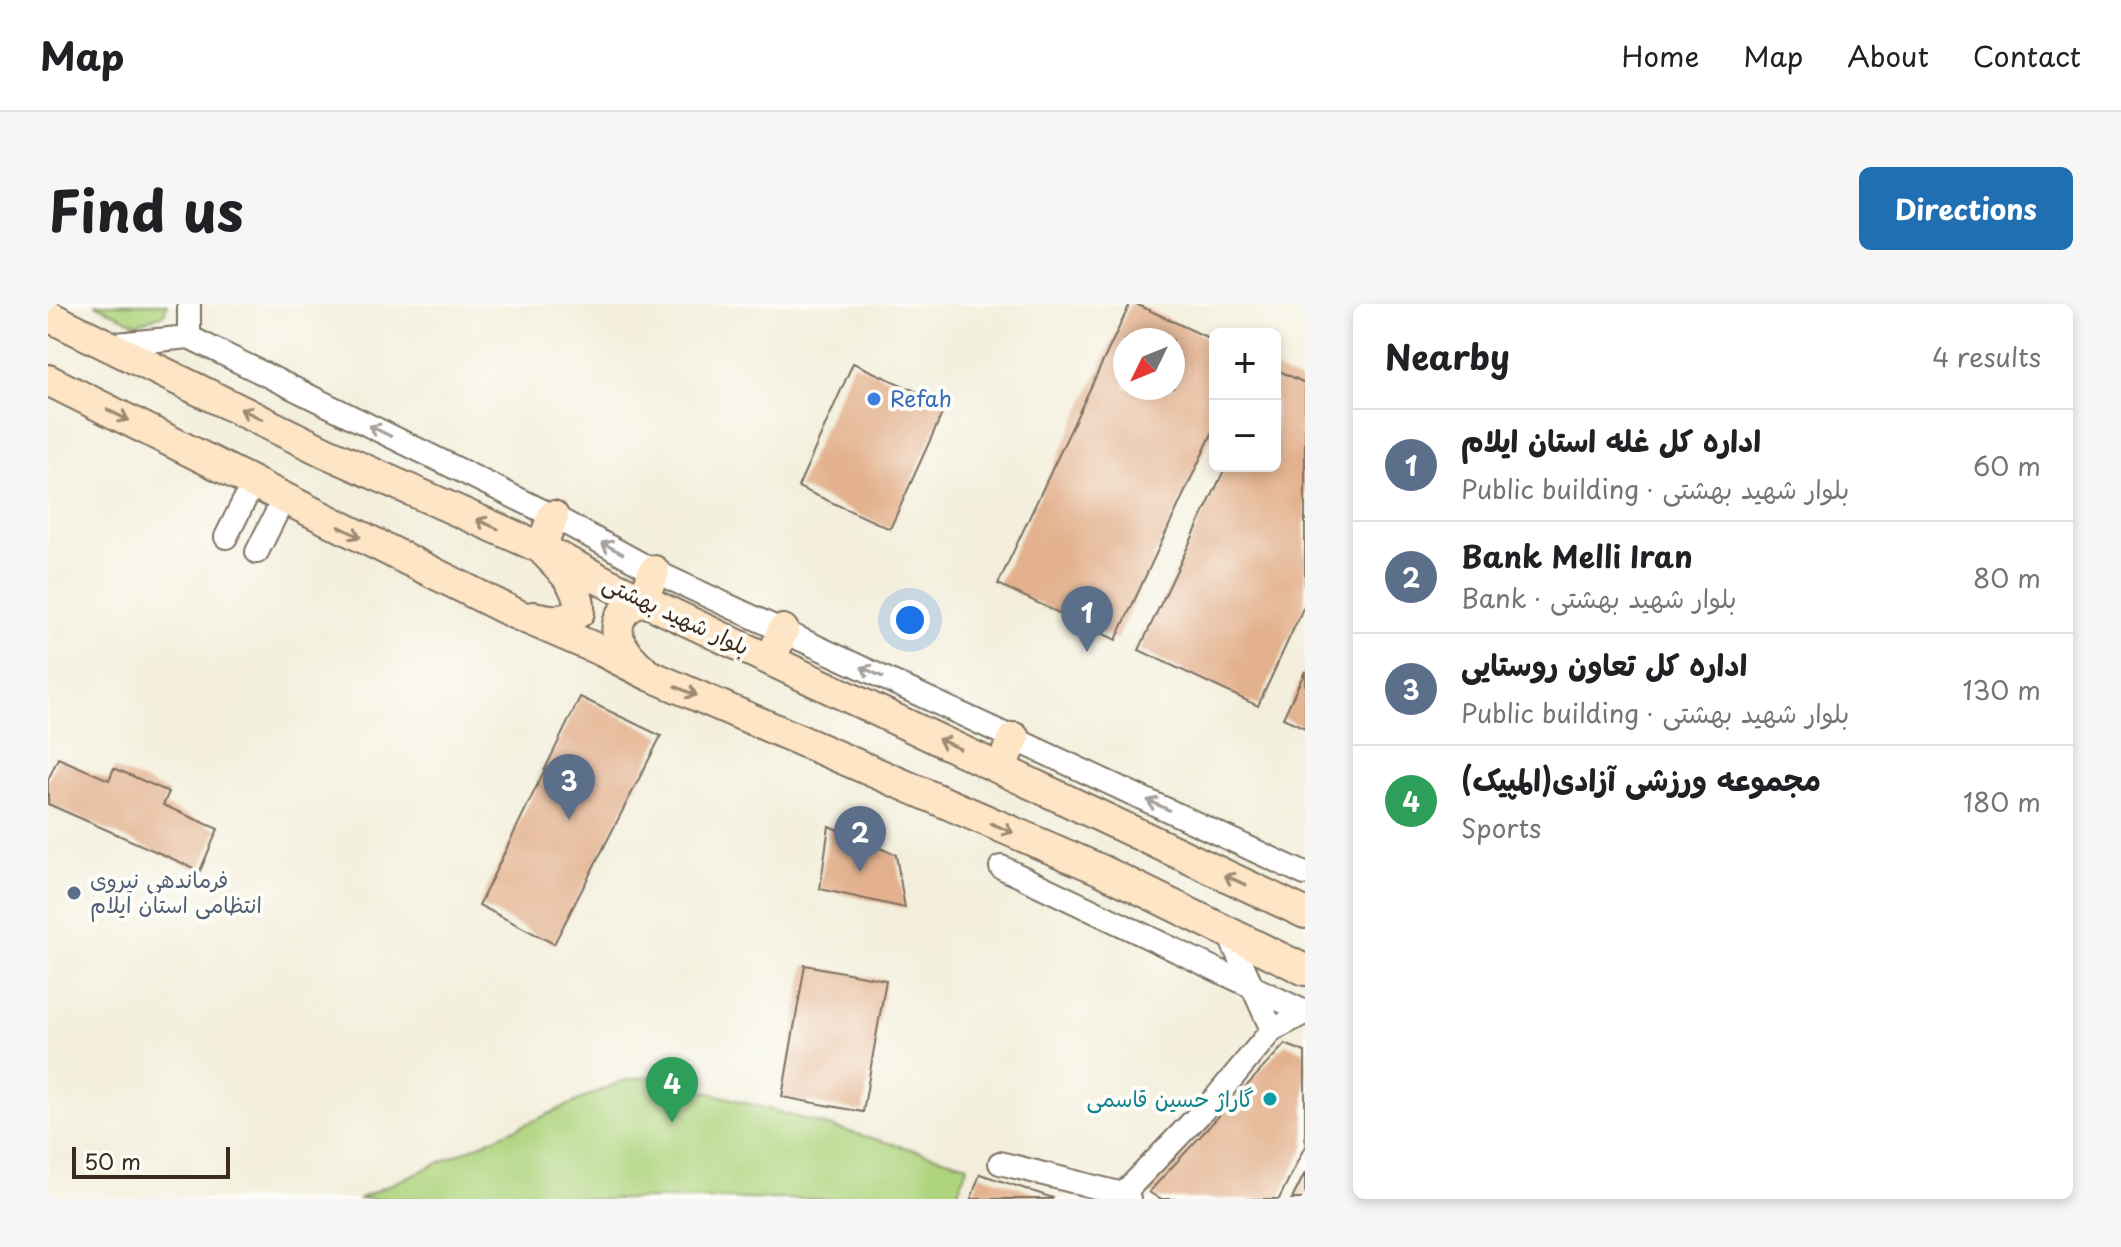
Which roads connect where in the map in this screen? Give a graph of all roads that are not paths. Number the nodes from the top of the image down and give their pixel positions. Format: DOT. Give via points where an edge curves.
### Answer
graph roads {
  1 [pos="189,304"];
  2 [pos="48,316"];
  3 [pos="189,337"];
  4 [pos="106,345"];
  5 [pos="48,380"];
  6 [pos="253,483"];
  7 [pos="284,498"];
  8 [pos="553,516"];
  9 [pos="226,537"];
  10 [pos="541,548"];
  11 [pos="257,552"];
  12 [pos="654,571"];
  13 [pos="642,599"];
  14 [pos="516,614"];
  15 [pos="783,630"];
  16 [pos="771,660"];
  17 [pos="649,675"];
  18 [pos="1014,738"];
  19 [pos="1000,768"];
  20 [pos="1001,867"];
  21 [pos="1305,874"];
  22 [pos="1305,913"];
  23 [pos="1228,933"];
  24 [pos="1305,970"];
  25 [pos="1254,988"];
  26 [pos="1305,1013"];
  27 [pos="1272,1030"];
  28 [pos="1000,1163"];
  29 [pos="1126,1197"];
  1 -- 3 [label="street"];
  2 -- 4 [label="main road, بلوار شهید بهشتی"];
  3 -- 4 [label="street"];
  8 -- 3 [label="street, one-way"];
  10 -- 4 [label="main road, بلوار شهید بهشتی, one-way" via="325,452"];
  5 -- 6 [label="main road, one-way"];
  6 -- 7 [label="main road"];
  6 -- 9 [label="street"];
  7 -- 11 [label="street"];
  7 -- 14 [label="main road, one-way"];
  8 -- 10 [label="main road"];
  12 -- 8 [label="street, one-way"];
  10 -- 13 [label="main road, بلوار شهید بهشتی"];
  10 -- 14 [label="main road" via="573,583 579,612 554,621"];
  12 -- 13 [label="main road"];
  12 -- 15 [label="street"];
  13 -- 16 [label="main road, بلوار شهید بهشتی"];
  13 -- 17 [label="main road" via="628,608 617,628 627,657"];
  14 -- 17 [label="main road"];
  15 -- 16 [label="main road"];
  18 -- 15 [label="street, one-way"];
  19 -- 16 [label="main road, بلوار شهید بهشتی, one-way"];
  17 -- 23 [label="main road, one-way" via="1101,870"];
  18 -- 19 [label="main road"];
  21 -- 18 [label="street, one-way"];
  22 -- 19 [label="main road, بلوار شهید بهشتی, one-way"];
  20 -- 25 [label="street"];
  23 -- 24 [label="main road"];
  23 -- 25 [label="street"];
  25 -- 26 [label="street"];
  25 -- 27 [label="street"];
  26 -- 27 [label="street"];
  27 -- 29 [label="street"];
  28 -- 29 [label="street"];
}
